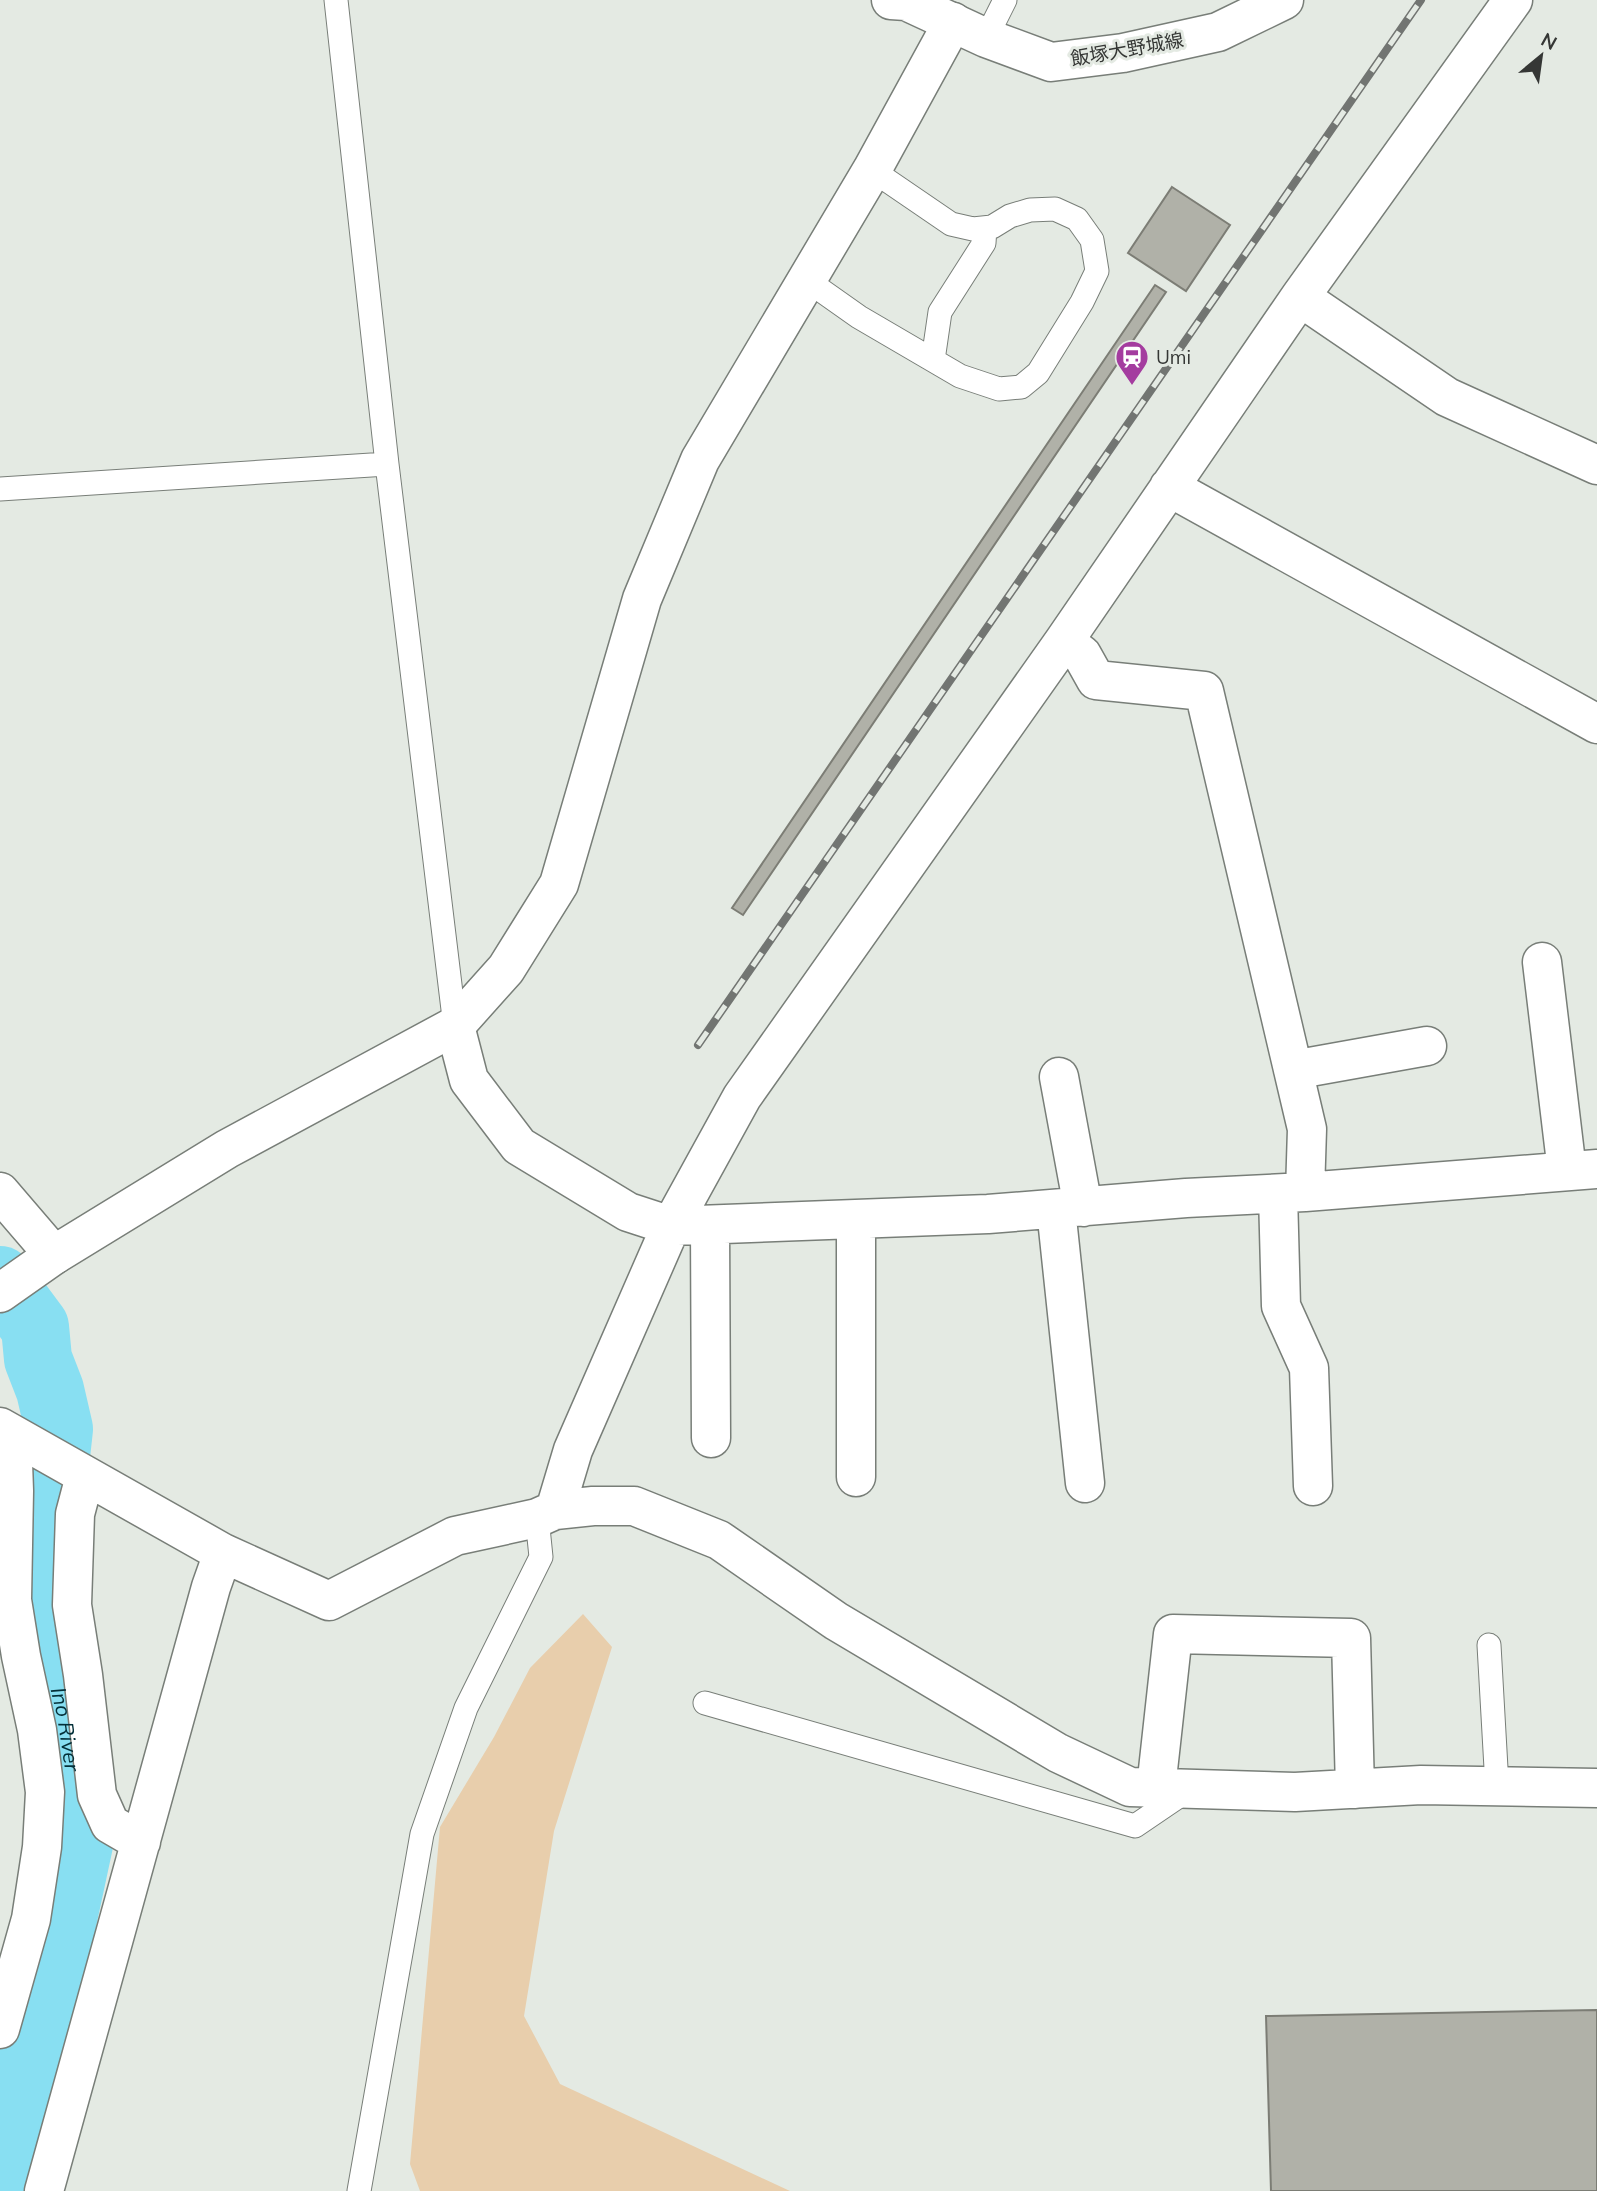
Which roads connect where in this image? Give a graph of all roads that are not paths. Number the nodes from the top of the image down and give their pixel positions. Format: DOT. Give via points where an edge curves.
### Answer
graph roads {
  1 [pos="336,0"];
  2 [pos="891,0"];
  3 [pos="1005,0"];
  4 [pos="1284,0"];
  5 [pos="1513,0"];
  6 [pos="963,20"];
  7 [pos="872,170"];
  8 [pos="985,228"];
  9 [pos="807,281"];
  10 [pos="1300,298"];
  11 [pos="933,360"];
  12 [pos="387,464"];
  13 [pos="1597,465"];
  14 [pos="1169,487"];
  15 [pos="0,489"];
  16 [pos="1064,641"];
  17 [pos="1597,724"];
  18 [pos="1542,962"];
  19 [pos="454,1026"];
  20 [pos="1427,1046"];
  21 [pos="1293,1069"];
  22 [pos="1059,1077"];
  23 [pos="1582,1170"];
  24 [pos="0,1192"];
  25 [pos="1291,1193"];
  26 [pos="1070,1208"];
  27 [pos="856,1219"];
  28 [pos="710,1225"];
  29 [pos="671,1226"];
  30 [pos="54,1255"];
  31 [pos="0,1293"];
  32 [pos="6,1430"];
  33 [pos="711,1438"];
  34 [pos="85,1476"];
  35 [pos="856,1477"];
  36 [pos="1085,1483"];
  37 [pos="1313,1486"];
  38 [pos="546,1514"];
  39 [pos="223,1553"];
  40 [pos="1489,1645"];
  41 [pos="705,1703"];
  42 [pos="1497,1786"];
  43 [pos="1173,1788"];
  44 [pos="1597,1788"];
  45 [pos="1354,1789"];
  46 [pos="141,1842"];
  47 [pos="0,2029"];
  48 [pos="44,2191"];
  49 [pos="359,2191"];
  1 -- 12 [label="lane"];
  2 -- 6 [label="street, 飯塚大野城線"];
  3 -- 6 [label="lane"];
  4 -- 6 [label="street, 飯塚大野城線" via="1218,32 1051,61"];
  5 -- 10 [label="street"];
  6 -- 7 [label="street"];
  7 -- 8 [label="lane" via="951,223"];
  7 -- 9 [label="street"];
  8 -- 11 [label="lane" via="984,243 940,312"];
  8 -- 11 [label="lane" via="1030,210 1055,209 1077,219 1092,240 1097,271 1038,373 1021,387 999,389 960,376"];
  9 -- 11 [label="lane"];
  9 -- 19 [label="street" via="701,460 642,599 559,884 506,969"];
  10 -- 13 [label="street" via="1447,397"];
  10 -- 14 [label="street"];
  12 -- 15 [label="lane"];
  12 -- 19 [label="lane"];
  14 -- 16 [label="street"];
  14 -- 17 [label="street"];
  16 -- 21 [label="street" via="1082,654 1096,680 1204,691"];
  16 -- 29 [label="street" via="742,1097"];
  18 -- 23 [label="street"];
  19 -- 29 [label="street" via="469,1080 519,1146 628,1212"];
  19 -- 30 [label="street" via="227,1149"];
  20 -- 21 [label="street"];
  21 -- 25 [label="street" via="1307,1129"];
  22 -- 26 [label="street"];
  23 -- 25 [label="street"];
  24 -- 30 [label="street"];
  25 -- 26 [label="street"];
  25 -- 37 [label="street" via="1281,1306 1309,1368"];
  26 -- 27 [label="street"];
  26 -- 36 [label="street"];
  27 -- 28 [label="street"];
  27 -- 35 [label="street"];
  28 -- 29 [label="street"];
  28 -- 33 [label="street"];
  29 -- 38 [label="street"];
  30 -- 31 [label="street"];
  32 -- 34 [label="street"];
  32 -- 47 [label="street" via="14,1491 12,1600 45,1792 31,1919"];
  34 -- 39 [label="street"];
  34 -- 46 [label="street" via="75,1514 72,1605 97,1795 110,1824"];
  38 -- 39 [label="street" via="455,1536 329,1601"];
  38 -- 43 [label="street" via="593,1506 634,1506 719,1539 836,1621 1058,1753 1130,1787"];
  38 -- 49 [label="lane" via="541,1557 466,1708 422,1834"];
  39 -- 46 [label="street"];
  40 -- 42 [label="lane"];
  41 -- 43 [label="lane" via="1135,1826"];
  42 -- 44 [label="street"];
  42 -- 45 [label="street"];
  43 -- 45 [label="street"];
  43 -- 45 [label="street" via="1174,1634 1351,1638"];
  46 -- 48 [label="street"];
}
